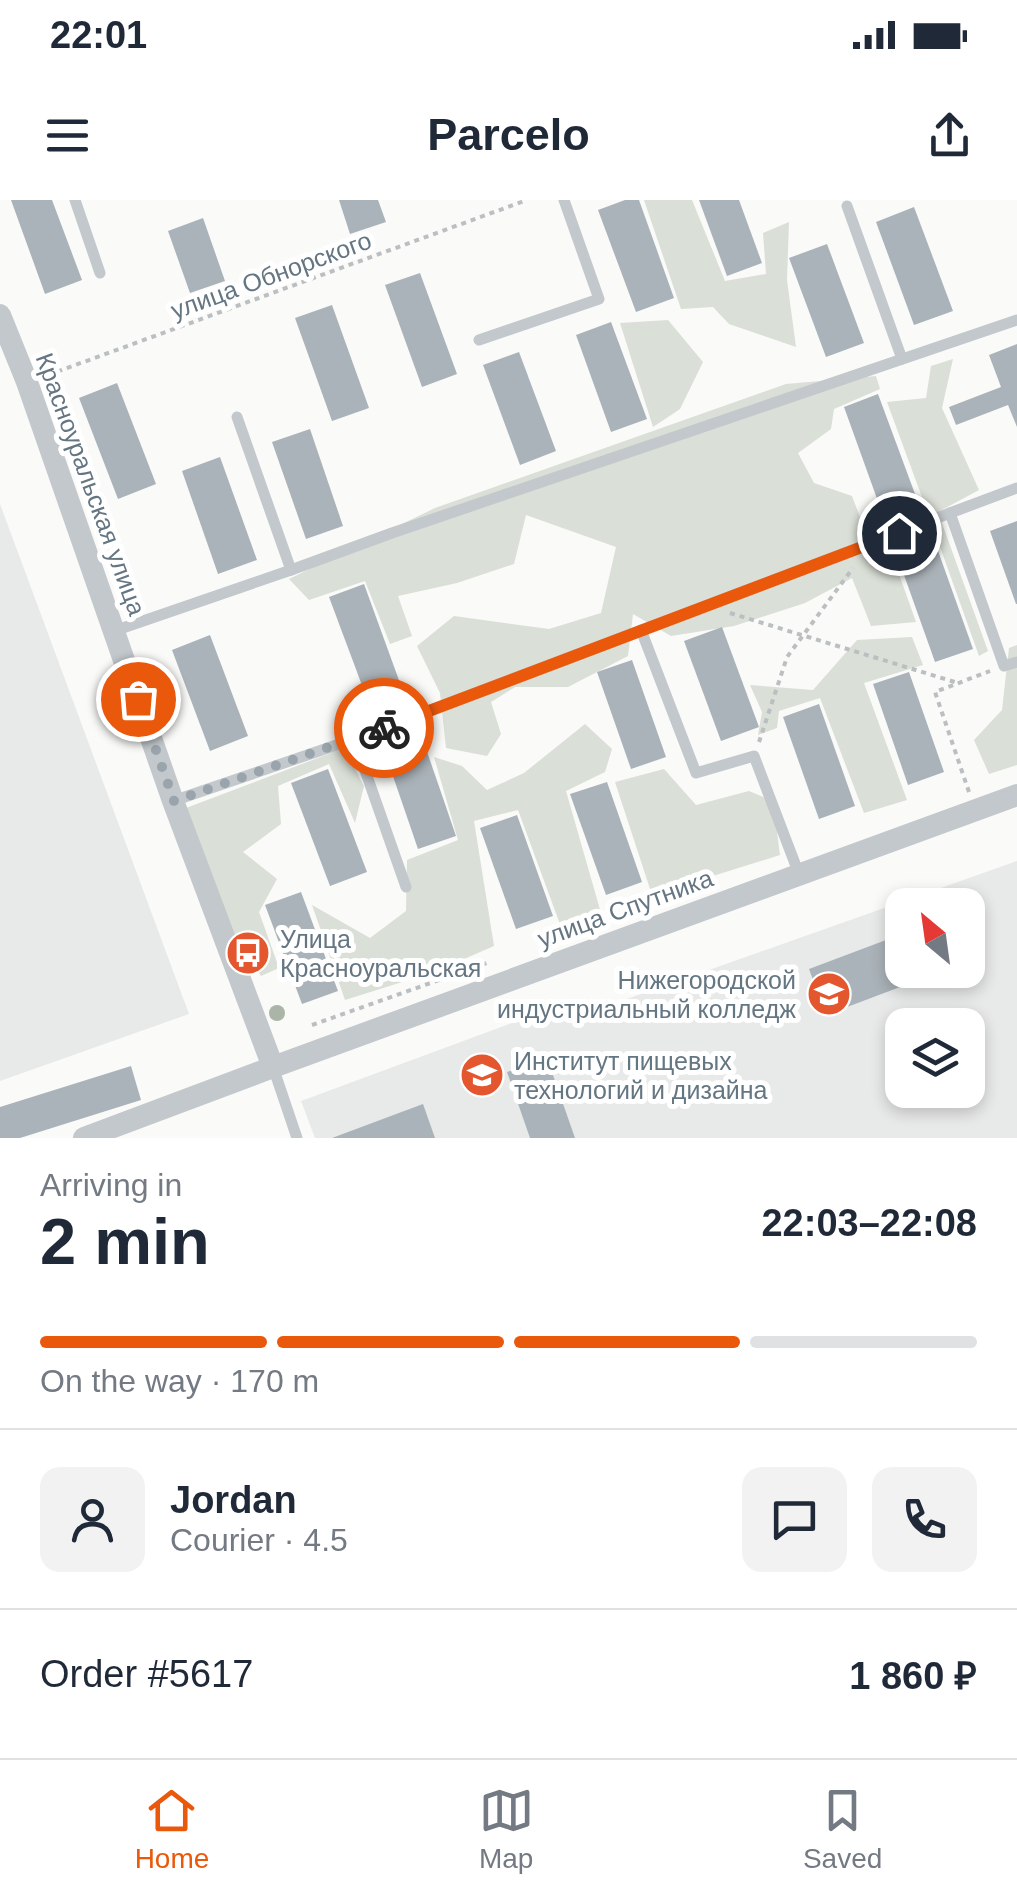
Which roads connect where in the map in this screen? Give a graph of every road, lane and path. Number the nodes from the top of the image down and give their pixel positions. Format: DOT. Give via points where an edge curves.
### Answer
graph roads {
  1 [pos="75,200"];
  2 [pos="527,200"];
  3 [pos="564,200"];
  4 [pos="848,206"];
  5 [pos="100,273"];
  6 [pos="0,315"];
  7 [pos="1017,320"];
  8 [pos="479,340"];
  9 [pos="902,359"];
  10 [pos="28,382"];
  11 [pos="237,417"];
  12 [pos="1017,488"];
  13 [pos="950,513"];
  14 [pos="873,542"];
  15 [pos="291,570"];
  16 [pos="706,606"];
  17 [pos="114,630"];
  18 [pos="641,630"];
  19 [pos="802,635"];
  20 [pos="1011,664"];
  21 [pos="958,683"];
  22 [pos="354,739"];
  23 [pos="754,756"];
  24 [pos="969,794"];
  25 [pos="1017,795"];
  26 [pos="174,801"];
  27 [pos="799,874"];
  28 [pos="406,887"];
  29 [pos="273,1067"];
  30 [pos="84,1138"];
  31 [pos="298,1138"];
  1 -- 5 [label="lane"];
  2 -- 10 [label="path, улица Обнорского"];
  3 -- 8 [label="lane" via="599,299"];
  4 -- 9 [label="lane"];
  6 -- 10 [label="street, Красноуральская улица"];
  7 -- 9 [label="lane"];
  9 -- 15 [label="lane"];
  10 -- 17 [label="street, Красноуральская улица"];
  11 -- 15 [label="lane"];
  12 -- 13 [label="lane"];
  13 -- 14 [label="lane"];
  13 -- 20 [label="lane"];
  14 -- 16 [label="lane"];
  14 -- 19 [label="path"];
  15 -- 17 [label="lane"];
  16 -- 18 [label="lane"];
  16 -- 19 [label="path"];
  17 -- 26 [label="street, Красноуральская улица"];
  18 -- 22 [label="lane"];
  18 -- 23 [label="lane" via="696,774"];
  19 -- 21 [label="path"];
  19 -- 23 [label="path" via="787,657"];
  20 -- 21 [label="path"];
  21 -- 24 [label="path" via="934,692"];
  22 -- 26 [label="lane"];
  22 -- 28 [label="lane"];
  23 -- 27 [label="lane"];
  25 -- 27 [label="street, улица Спутника"];
  26 -- 29 [label="street, Красноуральская улица"];
  27 -- 29 [label="street, улица Спутника"];
  29 -- 30 [label="street, улица Спутника"];
  29 -- 31 [label="lane"];
}
